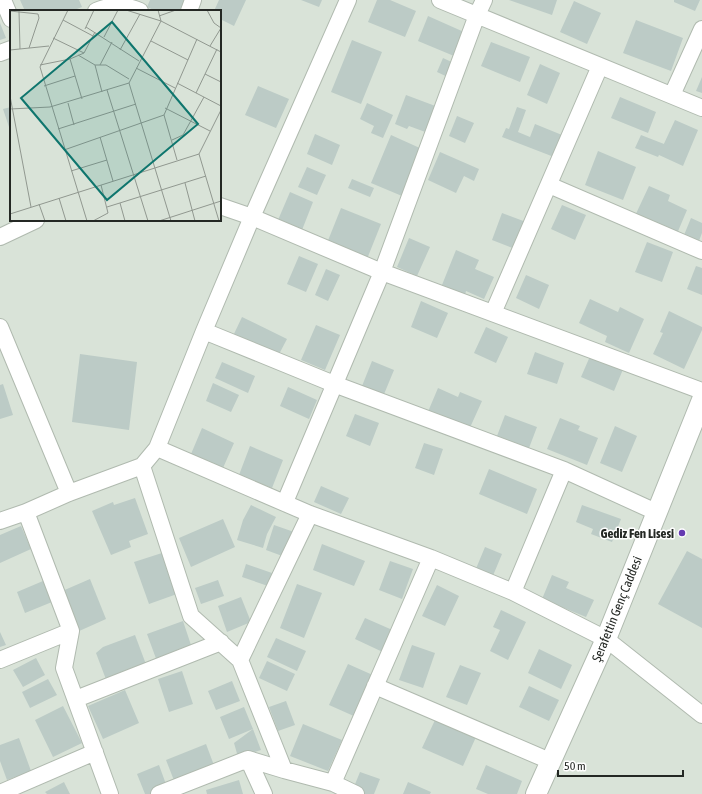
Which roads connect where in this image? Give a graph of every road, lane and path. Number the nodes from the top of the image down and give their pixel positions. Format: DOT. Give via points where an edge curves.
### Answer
graph roads {
  1 [pos="3,0"];
  2 [pos="193,0"];
  3 [pos="348,0"];
  4 [pos="440,0"];
  5 [pos="484,0"];
  6 [pos="98,10"];
  7 [pos="137,10"];
  8 [pos="189,10"];
  9 [pos="477,15"];
  10 [pos="10,17"];
  11 [pos="702,29"];
  12 [pos="10,49"];
  13 [pos="0,53"];
  14 [pos="600,66"];
  15 [pos="672,95"];
  16 [pos="702,108"];
  17 [pos="549,184"];
  18 [pos="221,206"];
  19 [pos="252,217"];
  20 [pos="34,221"];
  21 [pos="0,237"];
  22 [pos="702,252"];
  23 [pos="382,272"];
  24 [pos="493,313"];
  25 [pos="0,327"];
  26 [pos="204,331"];
  27 [pos="334,384"];
  28 [pos="702,391"];
  29 [pos="702,400"];
  30 [pos="157,448"];
  31 [pos="142,466"];
  32 [pos="564,470"];
  33 [pos="69,493"];
  34 [pos="286,502"];
  35 [pos="26,512"];
  36 [pos="656,512"];
  37 [pos="310,514"];
  38 [pos="0,521"];
  39 [pos="431,558"];
  40 [pos="513,592"];
  41 [pos="71,631"];
  42 [pos="606,639"];
  43 [pos="221,642"];
  44 [pos="0,660"];
  45 [pos="240,660"];
  46 [pos="375,686"];
  47 [pos="76,699"];
  48 [pos="702,715"];
  49 [pos="95,752"];
  50 [pos="248,759"];
  51 [pos="550,761"];
  52 [pos="284,770"];
  53 [pos="333,783"];
  54 [pos="0,793"];
  55 [pos="110,794"];
  56 [pos="159,794"];
  57 [pos="264,794"];
  58 [pos="356,794"];
  59 [pos="536,794"];
  1 -- 10 [label="street"];
  2 -- 8 [label="street"];
  3 -- 19 [label="street"];
  4 -- 9 [label="street"];
  5 -- 9 [label="street"];
  6 -- 7 [label="street" via="108,6 127,6"];
  9 -- 14 [label="street"];
  9 -- 23 [label="street"];
  11 -- 15 [label="street"];
  12 -- 13 [label="street"];
  14 -- 15 [label="street"];
  14 -- 17 [label="street"];
  15 -- 16 [label="street"];
  17 -- 22 [label="street"];
  17 -- 24 [label="street"];
  18 -- 19 [label="street"];
  19 -- 23 [label="street"];
  19 -- 26 [label="street"];
  20 -- 21 [label="street"];
  23 -- 24 [label="street"];
  23 -- 27 [label="street"];
  24 -- 28 [label="street"];
  25 -- 33 [label="street"];
  26 -- 27 [label="street"];
  26 -- 30 [label="street"];
  27 -- 32 [label="street"];
  27 -- 34 [label="street"];
  29 -- 36 [label="street, Şerafettin Genç Caddesi"];
  30 -- 31 [label="street"];
  30 -- 34 [label="street"];
  31 -- 33 [label="street"];
  31 -- 43 [label="street" via="191,616"];
  32 -- 36 [label="street"];
  32 -- 40 [label="street"];
  33 -- 35 [label="street"];
  34 -- 37 [label="street"];
  35 -- 38 [label="street"];
  35 -- 41 [label="street"];
  36 -- 42 [label="street, Şerafettin Genç Caddesi"];
  37 -- 39 [label="street"];
  37 -- 45 [label="street"];
  39 -- 40 [label="street"];
  39 -- 46 [label="street"];
  40 -- 42 [label="street"];
  41 -- 44 [label="street"];
  41 -- 47 [label="street" via="64,668"];
  42 -- 48 [label="street"];
  42 -- 51 [label="street, Şerafettin Genç Caddesi"];
  43 -- 45 [label="street"];
  43 -- 47 [label="street"];
  45 -- 52 [label="street"];
  46 -- 51 [label="street"];
  46 -- 53 [label="street"];
  47 -- 49 [label="street"];
  49 -- 54 [label="street"];
  49 -- 55 [label="street"];
  50 -- 52 [label="street"];
  50 -- 56 [label="street"];
  50 -- 57 [label="street"];
  51 -- 59 [label="street, Şerafettin Genç Caddesi"];
  52 -- 53 [label="street"];
  53 -- 58 [label="street"];
}
